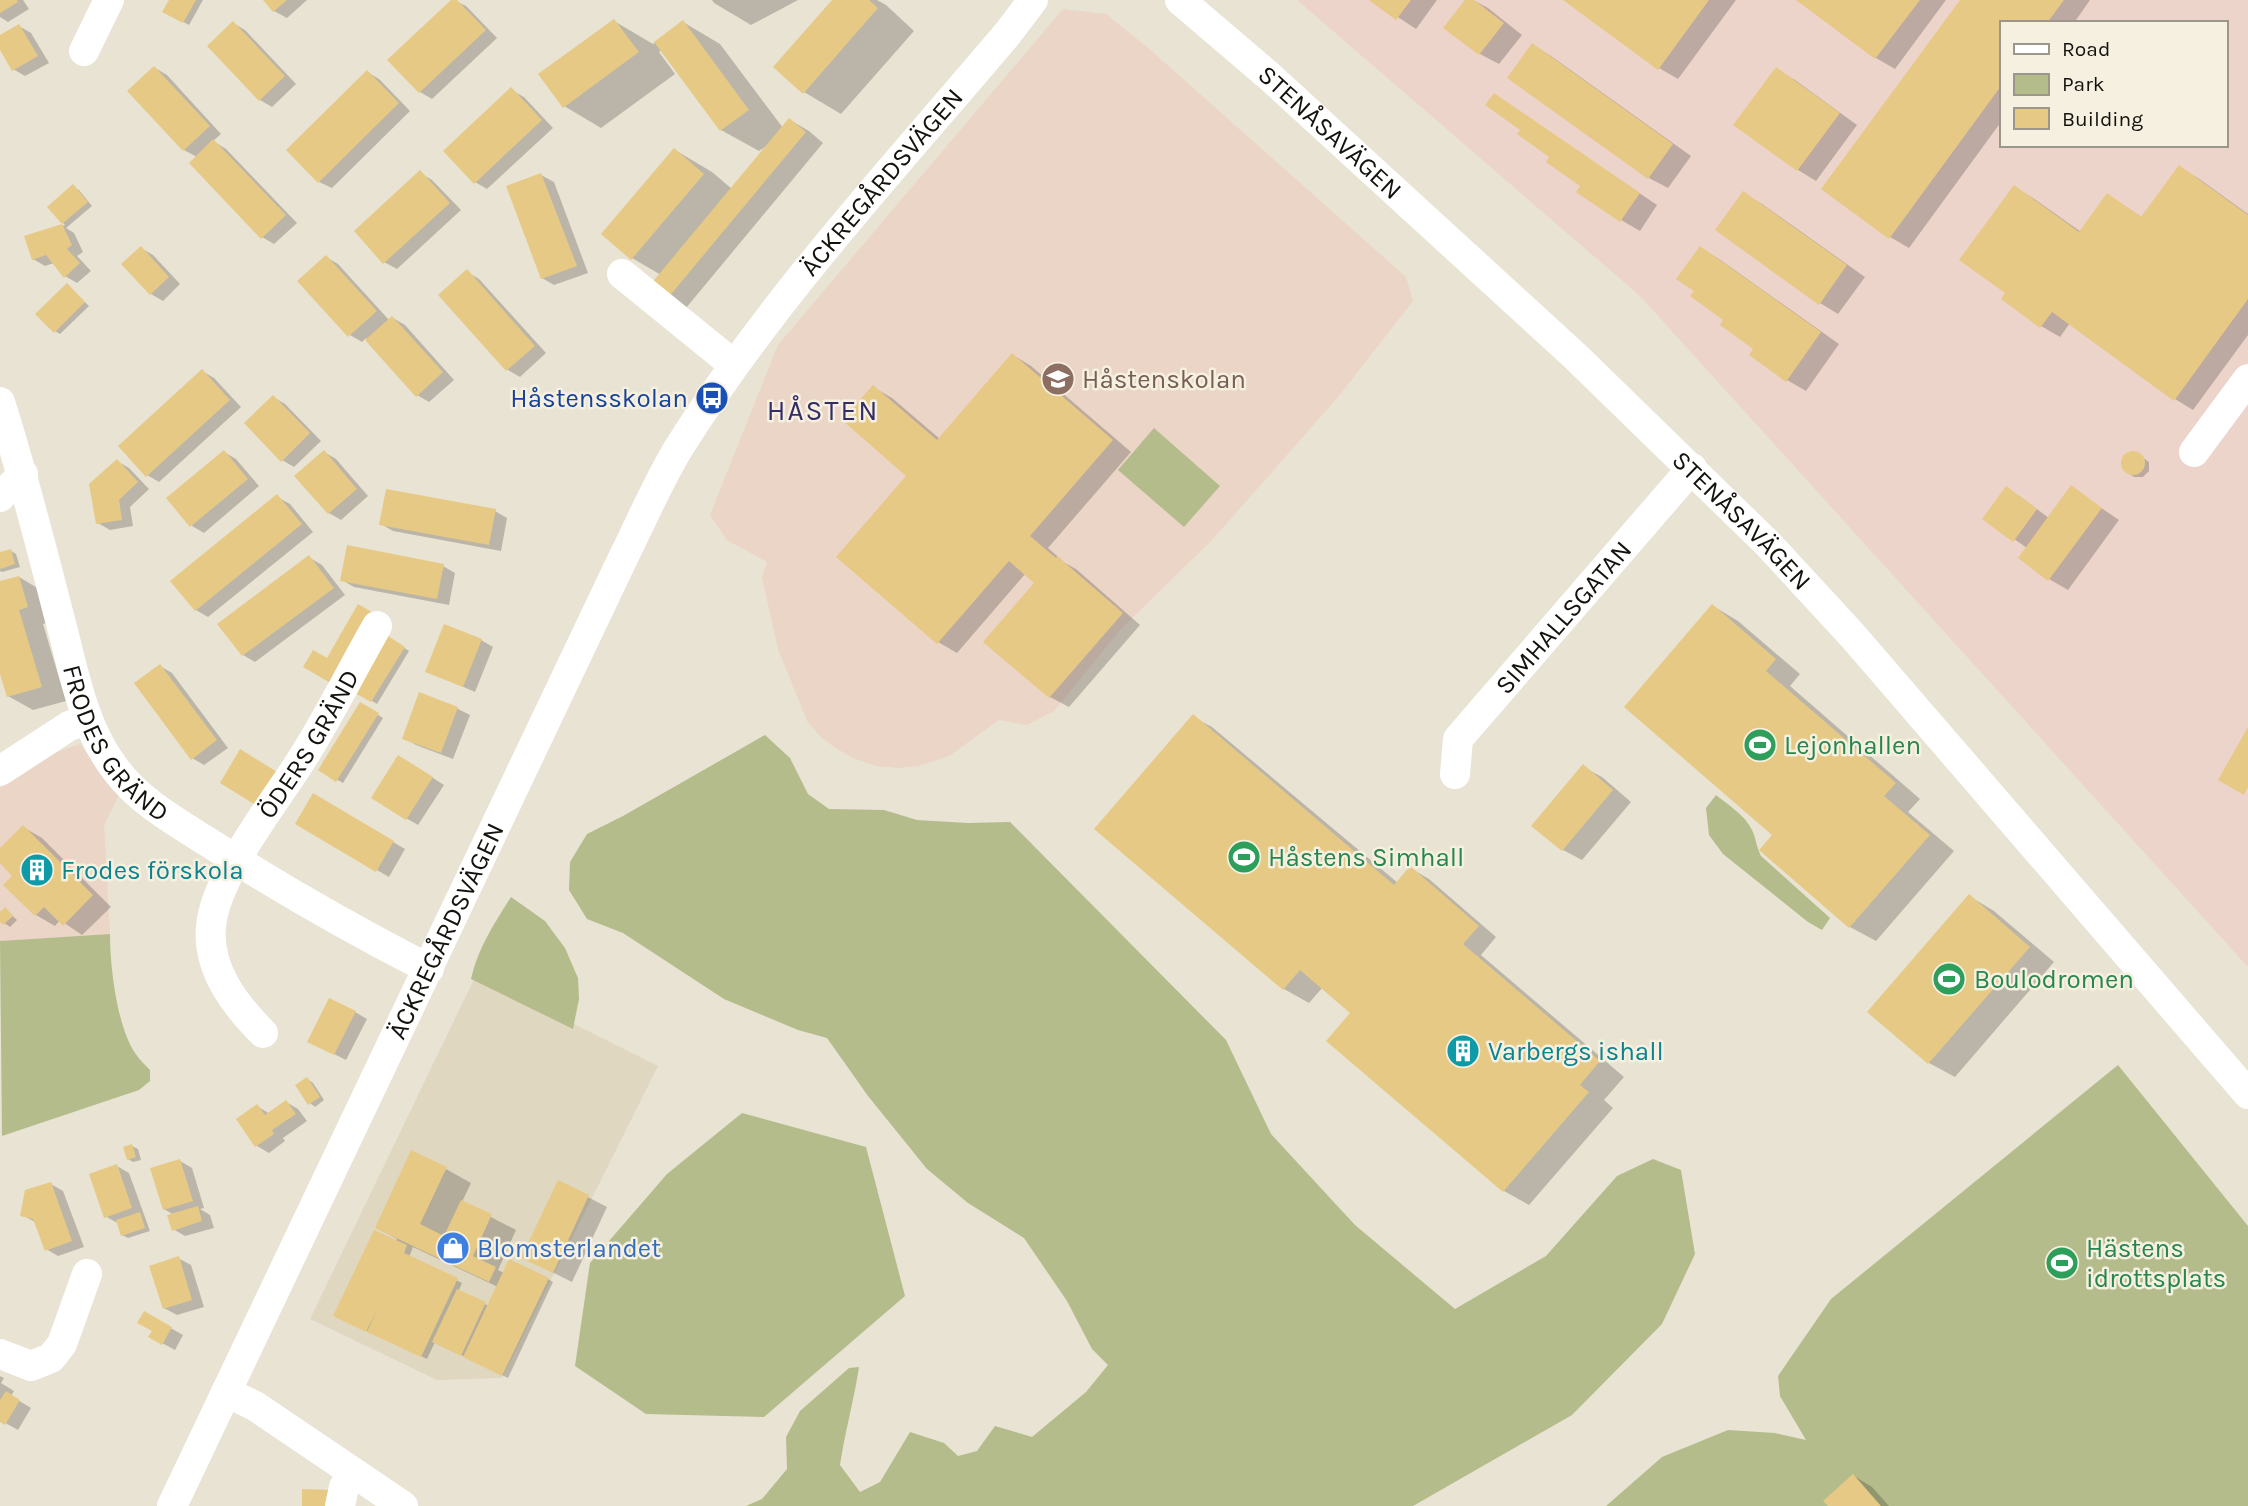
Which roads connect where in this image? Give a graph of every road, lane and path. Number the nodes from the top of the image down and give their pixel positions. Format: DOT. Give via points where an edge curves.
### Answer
graph roads {
  1 [pos="109,0"];
  2 [pos="1032,0"];
  3 [pos="1180,0"];
  4 [pos="84,51"];
  5 [pos="622,274"];
  6 [pos="734,365"];
  7 [pos="2248,379"];
  8 [pos="0,402"];
  9 [pos="2194,452"];
  10 [pos="1692,468"];
  11 [pos="23,474"];
  12 [pos="0,497"];
  13 [pos="377,626"];
  14 [pos="87,720"];
  15 [pos="0,771"];
  16 [pos="1455,774"];
  17 [pos="237,861"];
  18 [pos="429,969"];
  19 [pos="263,1033"];
  20 [pos="2248,1094"];
  21 [pos="87,1274"];
  22 [pos="0,1353"];
  23 [pos="226,1392"];
  24 [pos="352,1473"];
  25 [pos="172,1506"];
  26 [pos="340,1506"];
  27 [pos="403,1506"];
  1 -- 4 [label="street"];
  2 -- 6 [label="street, ÄCKREGÅRDSVÄGEN"];
  3 -- 10 [label="street, STENÅSAVÄGEN" via="1309,112"];
  5 -- 6 [label="street"];
  6 -- 18 [label="street, ÄCKREGÅRDSVÄGEN" via="654,495"];
  7 -- 9 [label="street"];
  8 -- 11 [label="street, FRODES GRÄND"];
  10 -- 16 [label="street, SIMHALLSGATAN" via="1458,739"];
  10 -- 20 [label="street, STENÅSAVÄGEN" via="1852,635"];
  11 -- 12 [label="street"];
  11 -- 14 [label="street, FRODES GRÄND"];
  13 -- 17 [label="street, ÖDERS GRÄND" via="313,742"];
  14 -- 15 [label="street" via="69,726"];
  14 -- 17 [label="street, FRODES GRÄND" via="116,770 134,790"];
  17 -- 18 [label="street, FRODES GRÄND"];
  17 -- 19 [label="street, ÖDERS GRÄND" via="213,911 212,951 222,980 242,1012"];
  18 -- 23 [label="street, ÄCKREGÅRDSVÄGEN"];
  21 -- 22 [label="street" via="62,1344 51,1358 31,1366"];
  23 -- 24 [label="street" via="255,1406"];
  23 -- 25 [label="street, ÄCKREGÅRDSVÄGEN"];
  24 -- 26 [label="street"];
  24 -- 27 [label="street"];
}
